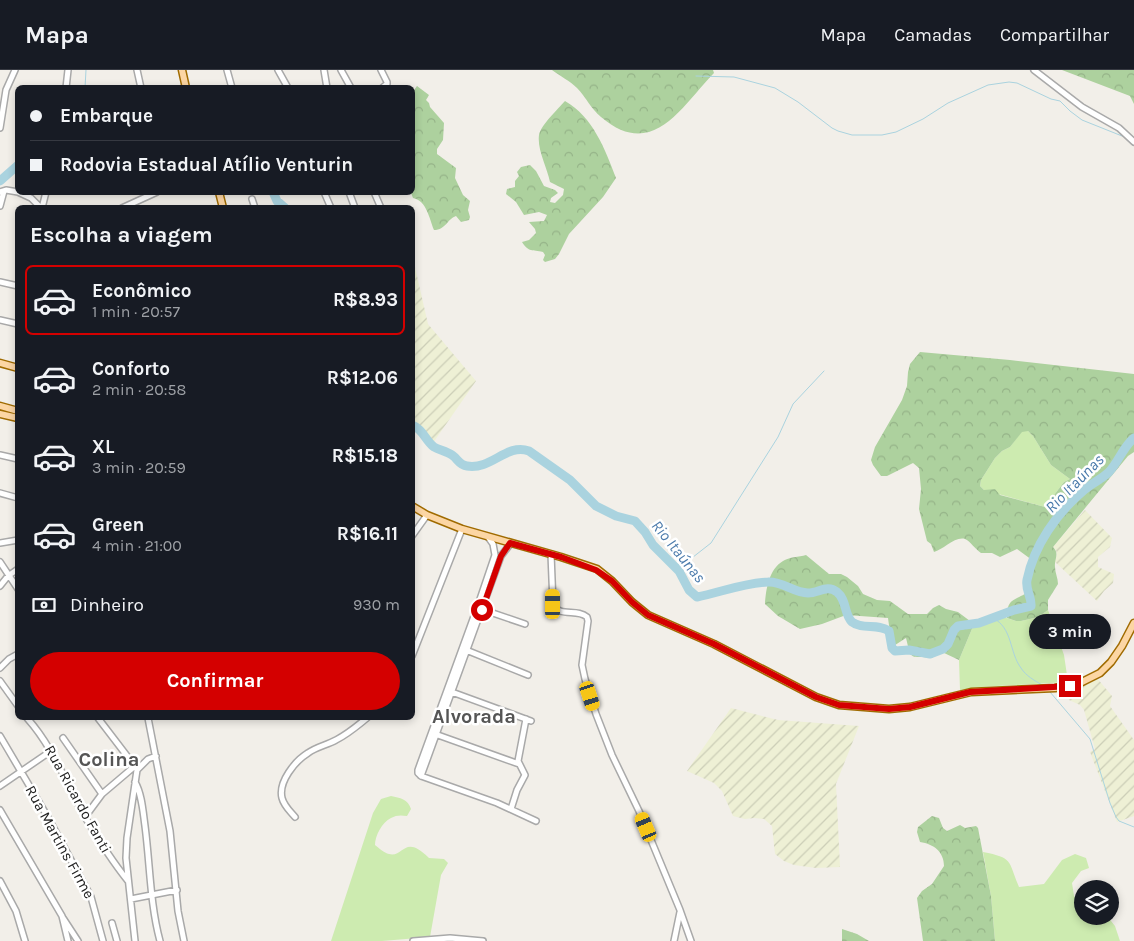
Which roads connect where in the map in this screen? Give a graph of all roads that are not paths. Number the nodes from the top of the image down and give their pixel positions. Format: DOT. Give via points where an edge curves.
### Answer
graph roads {
  1 [pos="15,70"];
  2 [pos="68,70"];
  3 [pos="137,70"];
  4 [pos="182,70"];
  5 [pos="227,70"];
  6 [pos="278,70"];
  7 [pos="324,70"];
  8 [pos="341,70"];
  9 [pos="381,70"];
  10 [pos="1034,70"];
  11 [pos="66,85"];
  12 [pos="140,85"];
  13 [pos="186,85"];
  14 [pos="231,85"];
  15 [pos="286,85"];
  16 [pos="326,85"];
  17 [pos="349,85"];
  18 [pos="385,85"];
  19 [pos="0,128"];
  20 [pos="1134,142"];
  21 [pos="2,191"];
  22 [pos="15,192"];
  23 [pos="24,195"];
  24 [pos="150,195"];
  25 [pos="252,199"];
  26 [pos="39,205"];
  27 [pos="129,205"];
  28 [pos="253,205"];
  29 [pos="0,206"];
  30 [pos="0,282"];
  31 [pos="15,285"];
  32 [pos="0,320"];
  33 [pos="15,323"];
  34 [pos="0,363"];
  35 [pos="15,367"];
  36 [pos="0,406"];
  37 [pos="15,410"];
  38 [pos="0,414"];
  39 [pos="15,417"];
  40 [pos="0,455"];
  41 [pos="15,458"];
  42 [pos="0,493"];
  43 [pos="15,497"];
  44 [pos="415,508"];
  45 [pos="427,515"];
  46 [pos="462,529"];
  47 [pos="415,532"];
  48 [pos="488,537"];
  49 [pos="15,540"];
  50 [pos="0,543"];
  51 [pos="510,543"];
  52 [pos="551,554"];
  53 [pos="561,557"];
  54 [pos="0,562"];
  55 [pos="553,568"];
  56 [pos="15,572"];
  57 [pos="8,576"];
  58 [pos="15,585"];
  59 [pos="0,586"];
  60 [pos="480,609"];
  61 [pos="1134,623"];
  62 [pos="525,624"];
  63 [pos="415,649"];
  64 [pos="464,649"];
  65 [pos="15,656"];
  66 [pos="0,668"];
  67 [pos="528,674"];
  68 [pos="0,681"];
  69 [pos="449,691"];
  70 [pos="15,702"];
  71 [pos="29,720"];
  72 [pos="100,720"];
  73 [pos="148,720"];
  74 [pos="364,720"];
  75 [pos="434,734"];
  76 [pos="0,736"];
  77 [pos="63,738"];
  78 [pos="51,750"];
  79 [pos="156,756"];
  80 [pos="519,764"];
  81 [pos="136,767"];
  82 [pos="22,772"];
  83 [pos="135,781"];
  84 [pos="0,786"];
  85 [pos="102,794"];
  86 [pos="511,809"];
  87 [pos="0,810"];
  88 [pos="85,817"];
  89 [pos="295,817"];
  90 [pos="536,821"];
  91 [pos="7,823"];
  92 [pos="0,827"];
  93 [pos="0,881"];
  94 [pos="128,882"];
  95 [pos="177,890"];
  96 [pos="153,894"];
  97 [pos="131,899"];
  98 [pos="680,910"];
  99 [pos="62,916"];
  100 [pos="112,923"];
  101 [pos="25,941"];
  102 [pos="68,941"];
  103 [pos="78,941"];
  104 [pos="102,941"];
  105 [pos="117,941"];
  106 [pos="135,941"];
  107 [pos="160,941"];
  108 [pos="184,941"];
  109 [pos="413,941"];
  110 [pos="483,941"];
  111 [pos="674,941"];
  112 [pos="691,941"];
  1 -- 19 [label="street" via="6,90"];
  2 -- 11 [label="street"];
  3 -- 12 [label="street"];
  4 -- 13 [label="main road"];
  5 -- 14 [label="street"];
  6 -- 15 [label="street"];
  7 -- 16 [label="street"];
  8 -- 17 [label="street"];
  9 -- 18 [label="street" via="387,82"];
  10 -- 20 [label="street"];
  21 -- 22 [label="street"];
  21 -- 29 [label="street"];
  23 -- 26 [label="street"];
  24 -- 27 [label="street"];
  25 -- 28 [label="street"];
  30 -- 31 [label="street"];
  32 -- 33 [label="street"];
  34 -- 35 [label="main road"];
  36 -- 37 [label="main road"];
  38 -- 39 [label="main road"];
  40 -- 41 [label="street"];
  42 -- 43 [label="street"];
  44 -- 45 [label="main road"];
  45 -- 46 [label="main road"];
  45 -- 47 [label="street"];
  46 -- 48 [label="main road"];
  46 -- 63 [label="street"];
  48 -- 51 [label="main road"];
  48 -- 60 [label="street" via="493,544 494,555"];
  49 -- 50 [label="street"];
  51 -- 52 [label="main road"];
  51 -- 60 [label="street" via="501,556"];
  52 -- 53 [label="main road"];
  52 -- 55 [label="street"];
  53 -- 55 [label="street"];
  53 -- 61 [label="main road" via="604,575 648,615 714,644 816,697 839,705 889,709 970,692 1055,688 1080,683 1100,673 1111,662"];
  54 -- 57 [label="street"];
  55 -- 98 [label="street" via="554,608 560,612 584,614 588,621 582,665 596,714"];
  56 -- 57 [label="street"];
  57 -- 58 [label="street"];
  57 -- 59 [label="street"];
  60 -- 62 [label="street"];
  60 -- 64 [label="street"];
  64 -- 67 [label="street"];
  64 -- 69 [label="street"];
  65 -- 66 [label="street"];
  68 -- 70 [label="street"];
  69 -- 75 [label="street"];
  69 -- 80 [label="street" via="528,720"];
  71 -- 78 [label="street, Rua Ricardo Fanti"];
  72 -- 81 [label="street"];
  73 -- 79 [label="street"];
  74 -- 89 [label="street" via="334,742 307,753 294,766 282,792 286,807"];
  75 -- 80 [label="street"];
  75 -- 86 [label="street" via="418,773"];
  76 -- 82 [label="street, Rua Martins Firme"];
  77 -- 85 [label="street"];
  78 -- 82 [label="street"];
  78 -- 88 [label="street, Rua Ricardo Fanti"];
  79 -- 81 [label="street"];
  79 -- 95 [label="street"];
  80 -- 86 [label="street" via="525,775 516,790"];
  81 -- 83 [label="street"];
  81 -- 85 [label="street"];
  82 -- 84 [label="street"];
  82 -- 104 [label="street, Rua Martins Firme" via="92,897"];
  83 -- 94 [label="street" via="127,838"];
  83 -- 96 [label="street" via="144,814"];
  85 -- 88 [label="street"];
  86 -- 90 [label="street"];
  87 -- 91 [label="street"];
  88 -- 94 [label="street, Rua Ricardo Fanti"];
  91 -- 92 [label="street"];
  91 -- 99 [label="street"];
  93 -- 101 [label="street" via="16,910"];
  94 -- 97 [label="street"];
  95 -- 96 [label="street"];
  95 -- 108 [label="street"];
  96 -- 97 [label="street"];
  96 -- 107 [label="street"];
  97 -- 106 [label="street"];
  98 -- 111 [label="street"];
  98 -- 112 [label="street"];
  99 -- 102 [label="street"];
  99 -- 103 [label="street"];
  100 -- 105 [label="street"];
  109 -- 110 [label="street" via="450,938"];
}
